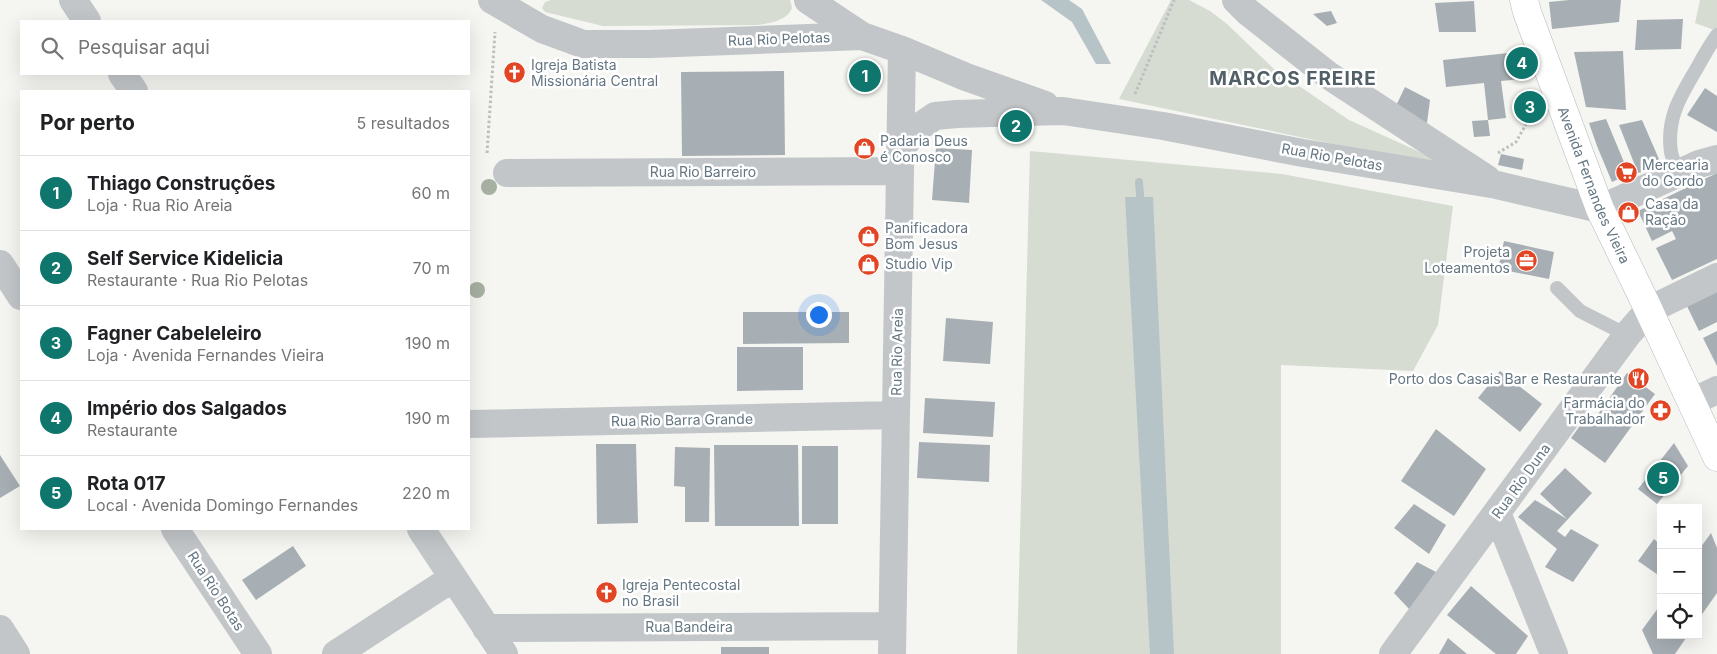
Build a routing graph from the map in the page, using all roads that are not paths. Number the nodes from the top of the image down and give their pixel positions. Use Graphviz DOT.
graph roads {
  1 [pos="73,0"];
  2 [pos="808,0"];
  3 [pos="1236,0"];
  4 [pos="1524,0"];
  5 [pos="499,1"];
  6 [pos="86,20"];
  7 [pos="1717,35"];
  8 [pos="862,36"];
  9 [pos="902,50"];
  10 [pos="123,75"];
  11 [pos="133,90"];
  12 [pos="1062,111"];
  13 [pos="1717,159"];
  14 [pos="900,160"];
  15 [pos="507,173"];
  16 [pos="1679,173"];
  17 [pos="1497,185"];
  18 [pos="1600,210"];
  19 [pos="0,264"];
  20 [pos="1717,277"];
  21 [pos="1558,288"];
  22 [pos="20,294"];
  23 [pos="1649,310"];
  24 [pos="1627,336"];
  25 [pos="1717,390"];
  26 [pos="1692,402"];
  27 [pos="896,415"];
  28 [pos="470,424"];
  29 [pos="1717,457"];
  30 [pos="1497,513"];
  31 [pos="176,530"];
  32 [pos="422,530"];
  33 [pos="453,578"];
  34 [pos="892,626"];
  35 [pos="486,628"];
  36 [pos="0,630"];
  37 [pos="16,654"];
  38 [pos="258,654"];
  39 [pos="336,654"];
  40 [pos="504,654"];
  41 [pos="892,654"];
  42 [pos="1393,654"];
  43 [pos="1554,654"];
  1 -- 6 [label="street"];
  2 -- 8 [label="street"];
  3 -- 17 [label="street"];
  4 -- 18 [label="main road, Avenida Fernandes Vieira"];
  5 -- 8 [label="street, Rua Rio Pelotas"];
  7 -- 16 [label="lane"];
  8 -- 9 [label="street, Rua Rio Pelotas"];
  9 -- 12 [label="street, Rua Rio Pelotas"];
  9 -- 14 [label="street, Rua Rio Areia"];
  10 -- 11 [label="street"];
  12 -- 14 [label="street, Rua Rio Pelotas"];
  12 -- 17 [label="street, Rua Rio Pelotas"];
  13 -- 16 [label="street"];
  14 -- 15 [label="street, Rua Rio Barreiro"];
  14 -- 27 [label="street, Rua Rio Areia"];
  16 -- 18 [label="street"];
  17 -- 18 [label="street, Rua Rio Pelotas"];
  18 -- 23 [label="main road, Avenida Fernandes Vieira"];
  19 -- 22 [label="street"];
  20 -- 23 [label="street"];
  21 -- 24 [label="lane"];
  23 -- 24 [label="street, Rua Rio Duna"];
  23 -- 26 [label="main road, Avenida Fernandes Vieira"];
  24 -- 30 [label="street, Rua Rio Duna"];
  25 -- 26 [label="street"];
  26 -- 29 [label="main road, Avenida Fernandes Vieira"];
  27 -- 28 [label="street, Rua Rio Barra Grande"];
  27 -- 34 [label="street, Rua Rio Areia"];
  30 -- 42 [label="street, Rua Rio Duna"];
  30 -- 43 [label="street"];
  31 -- 38 [label="street, Rua Rio Botas"];
  32 -- 33 [label="street"];
  33 -- 35 [label="street"];
  33 -- 39 [label="street"];
  34 -- 35 [label="street, Rua Bandeira"];
  34 -- 41 [label="street, Rua Rio Areia"];
  35 -- 40 [label="street"];
  36 -- 37 [label="street"];
}
